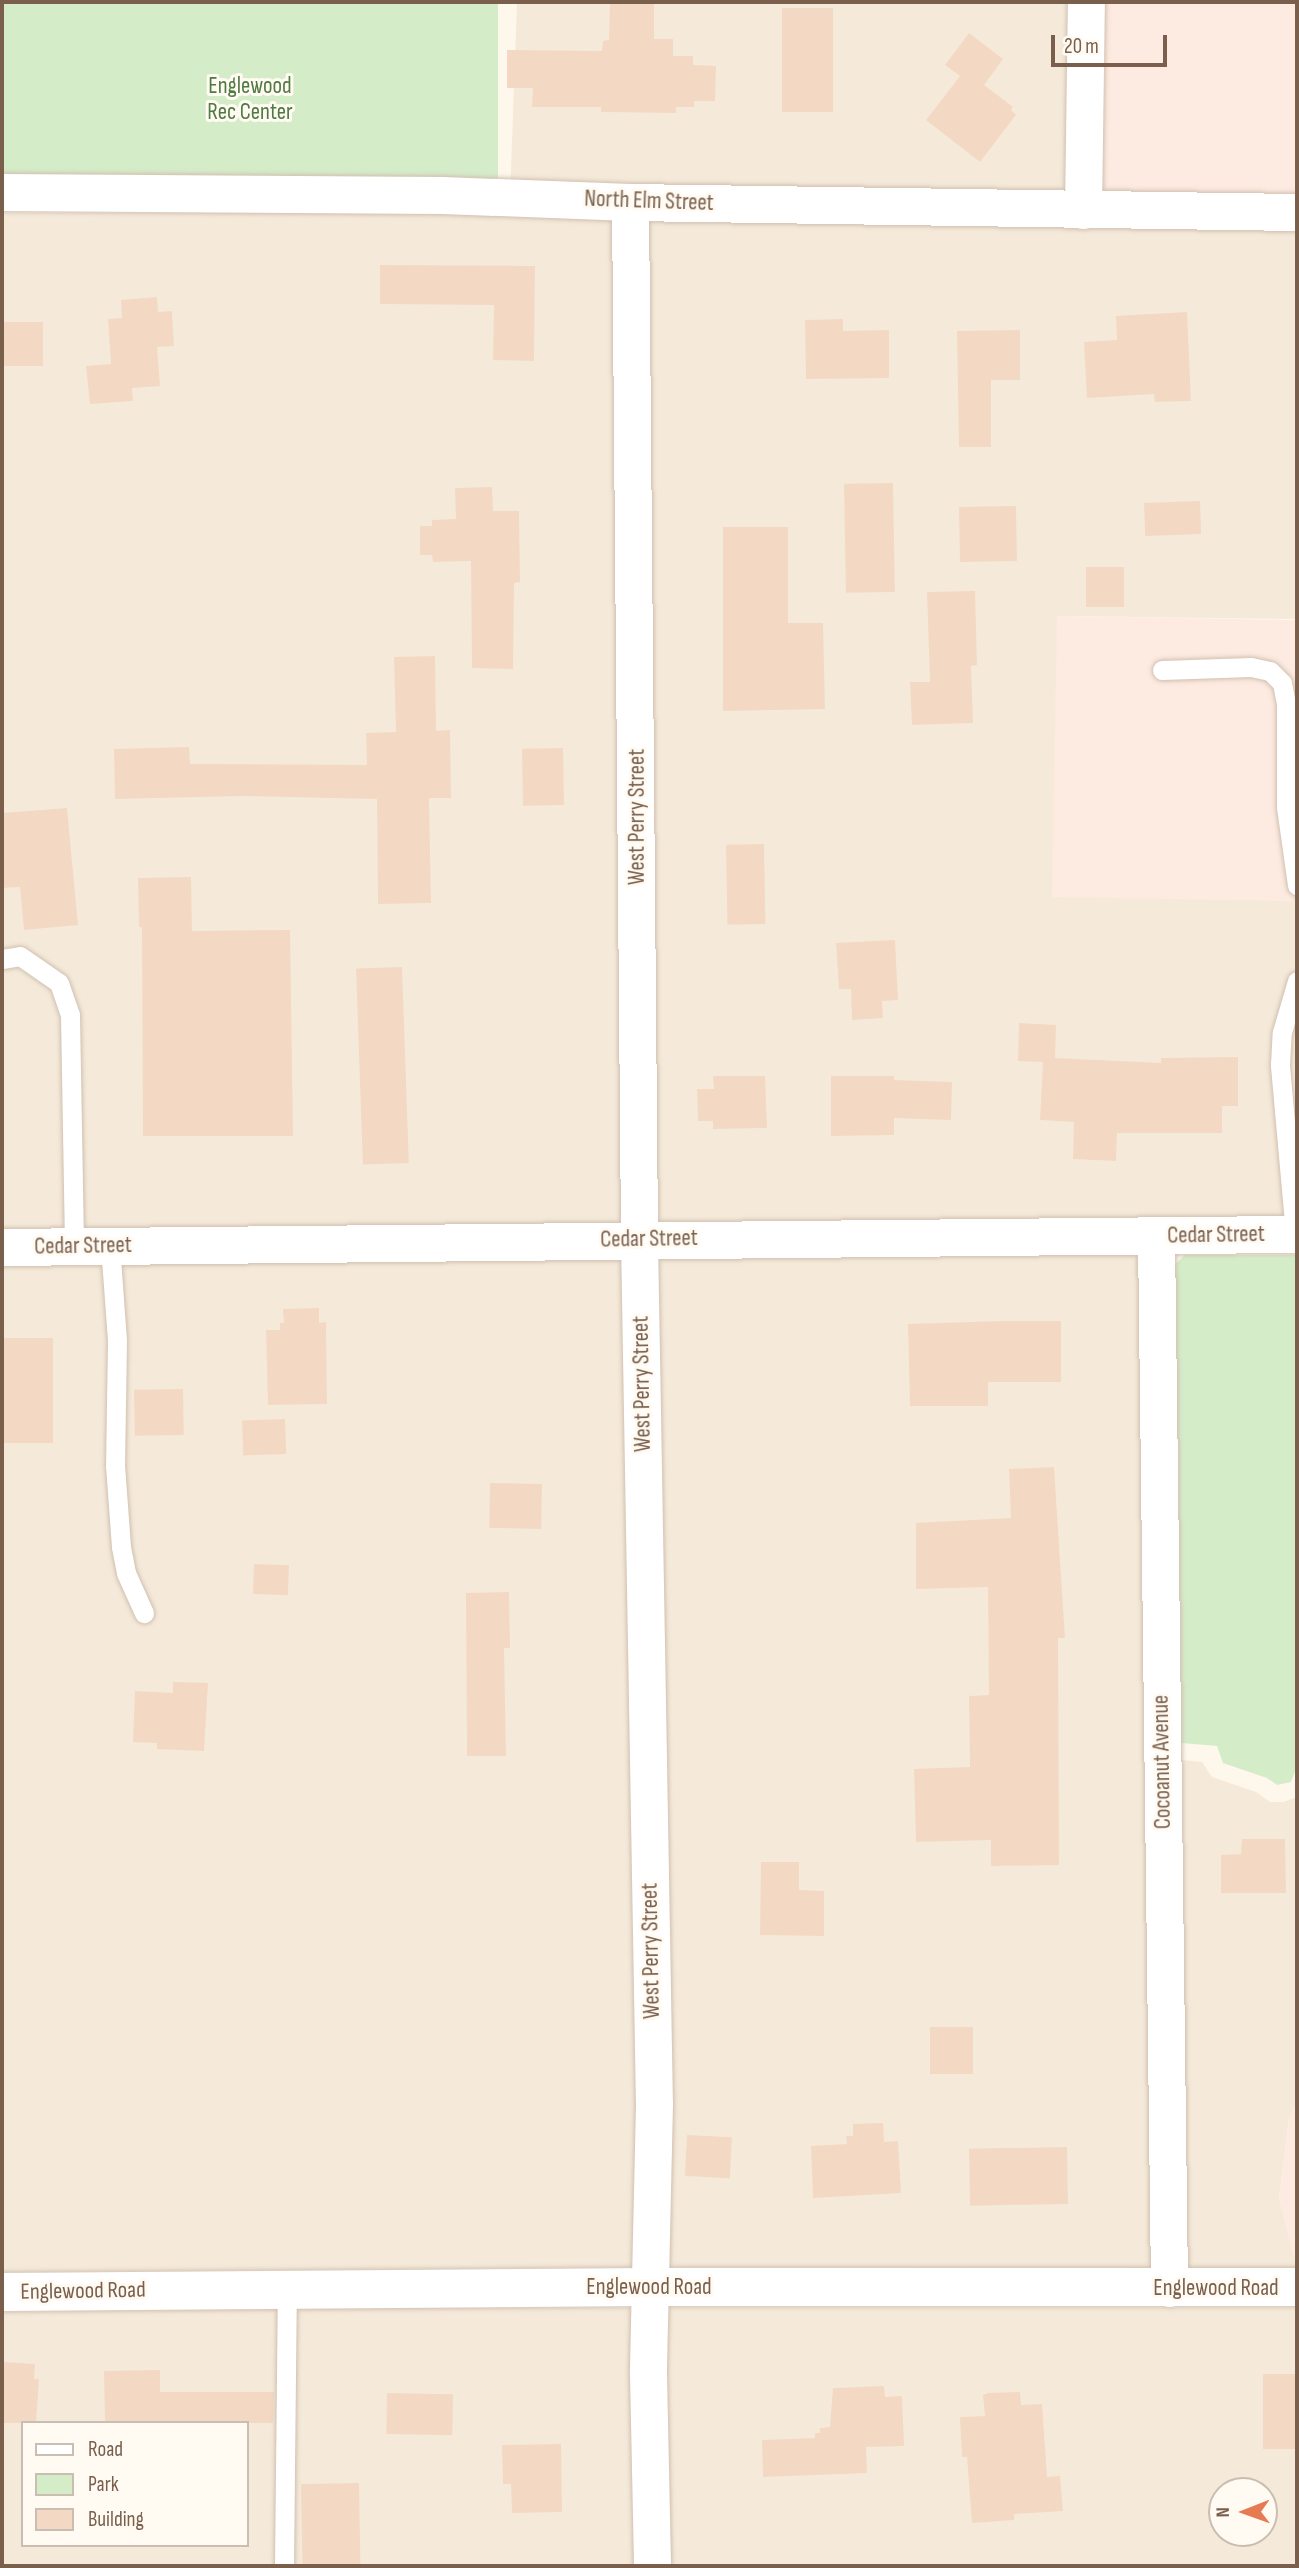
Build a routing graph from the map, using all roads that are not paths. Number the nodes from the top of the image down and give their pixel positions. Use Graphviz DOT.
graph roads {
  1 [pos="1086,2"];
  2 [pos="2,192"];
  3 [pos="630,202"];
  4 [pos="1083,210"];
  5 [pos="1297,212"];
  6 [pos="1161,670"];
  7 [pos="1297,885"];
  8 [pos="2,959"];
  9 [pos="1297,981"];
  10 [pos="1296,1234"];
  11 [pos="1156,1236"];
  12 [pos="639,1239"];
  13 [pos="110,1245"];
  14 [pos="74,1246"];
  15 [pos="2,1247"];
  16 [pos="144,1613"];
  17 [pos="650,2287"];
  18 [pos="1297,2287"];
  19 [pos="1169,2288"];
  20 [pos="287,2289"];
  21 [pos="2,2292"];
  22 [pos="284,2566"];
  23 [pos="652,2566"];
  1 -- 4 [label="street"];
  2 -- 3 [label="street, North Elm Street"];
  3 -- 4 [label="street, North Elm Street"];
  3 -- 12 [label="street, West Perry Street"];
  4 -- 5 [label="street, North Elm Street"];
  6 -- 7 [label="lane"];
  8 -- 14 [label="lane"];
  9 -- 10 [label="lane"];
  10 -- 11 [label="street, Cedar Street"];
  11 -- 12 [label="street, Cedar Street"];
  11 -- 19 [label="street, Cocoanut Avenue"];
  12 -- 13 [label="street, Cedar Street"];
  12 -- 17 [label="street, West Perry Street"];
  13 -- 14 [label="street, Cedar Street"];
  13 -- 16 [label="lane"];
  14 -- 15 [label="street, Cedar Street"];
  17 -- 19 [label="street, Englewood Road"];
  17 -- 20 [label="street, Englewood Road"];
  17 -- 23 [label="street, West Perry Street"];
  18 -- 19 [label="street, Englewood Road"];
  20 -- 21 [label="street, Englewood Road"];
  20 -- 22 [label="lane"];
}
